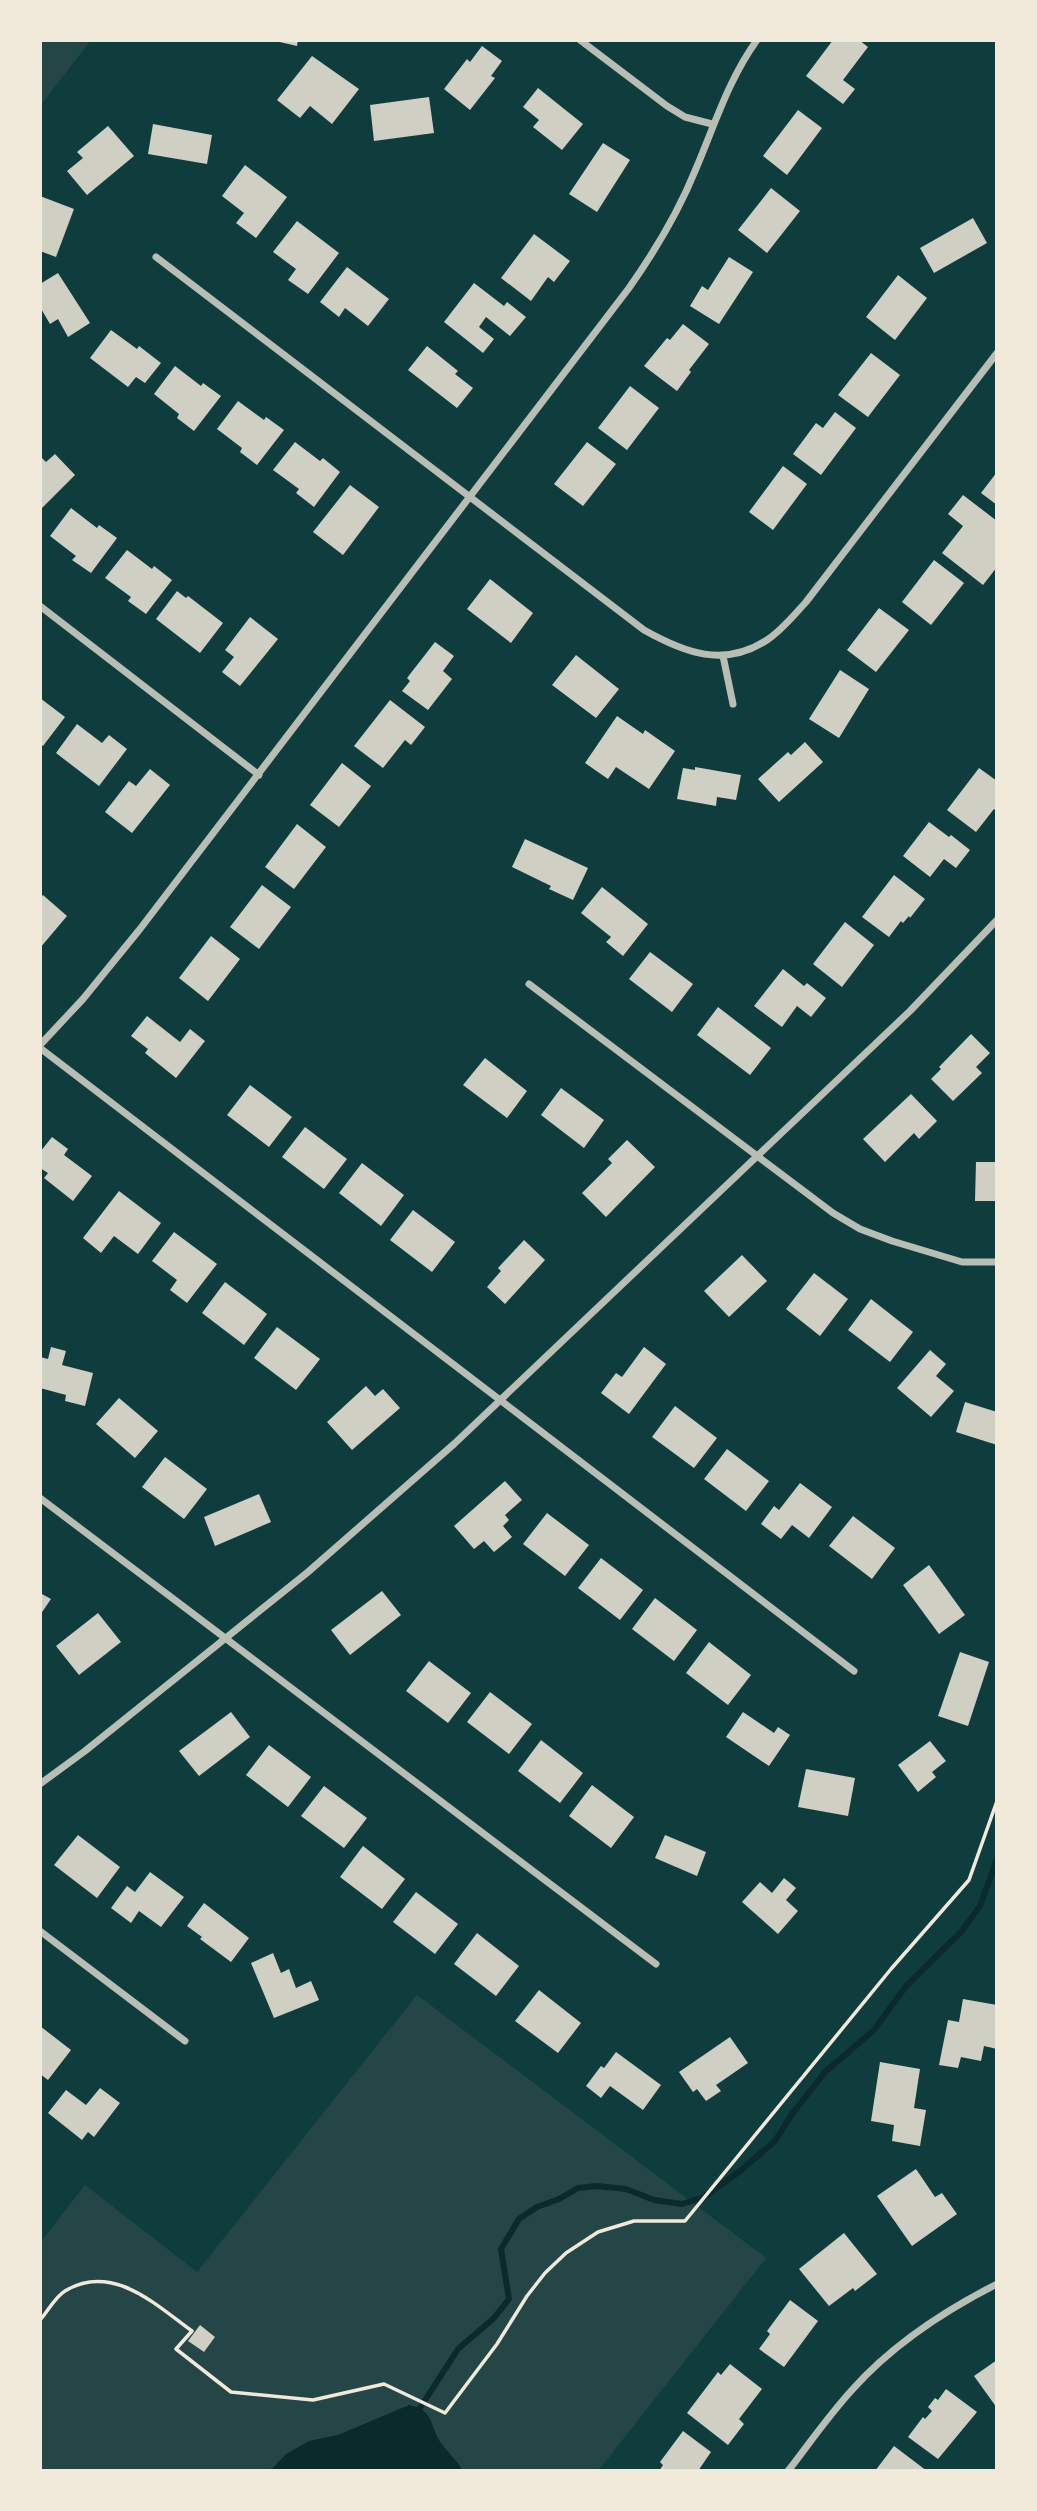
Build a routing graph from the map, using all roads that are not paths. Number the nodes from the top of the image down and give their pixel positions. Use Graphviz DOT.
graph roads {
  1 [pos="580,40"];
  2 [pos="757,40"];
  3 [pos="712,124"];
  4 [pos="156,257"];
  5 [pos="997,353"];
  6 [pos="471,497"];
  7 [pos="40,606"];
  8 [pos="723,656"];
  9 [pos="733,704"];
  10 [pos="259,775"];
  11 [pos="997,920"];
  12 [pos="529,984"];
  13 [pos="40,1047"];
  14 [pos="758,1158"];
  15 [pos="997,1262"];
  16 [pos="501,1401"];
  17 [pos="40,1498"];
  18 [pos="225,1638"];
  19 [pos="854,1671"];
  20 [pos="40,1784"];
  21 [pos="40,1931"];
  22 [pos="656,1964"];
  23 [pos="185,2041"];
  24 [pos="997,2284"];
  25 [pos="788,2471"];
  1 -- 3 [label="street"];
  2 -- 3 [label="street"];
  3 -- 6 [label="street"];
  4 -- 6 [label="street"];
  5 -- 8 [label="street"];
  6 -- 8 [label="street"];
  6 -- 10 [label="street"];
  7 -- 10 [label="street"];
  8 -- 9 [label="street"];
  10 -- 13 [label="street"];
  11 -- 14 [label="street"];
  12 -- 14 [label="street"];
  13 -- 16 [label="street"];
  14 -- 15 [label="street"];
  14 -- 16 [label="street"];
  16 -- 18 [label="street"];
  16 -- 19 [label="street"];
  17 -- 18 [label="street"];
  18 -- 20 [label="street"];
  18 -- 22 [label="street"];
  21 -- 23 [label="street"];
  24 -- 25 [label="street"];
}
